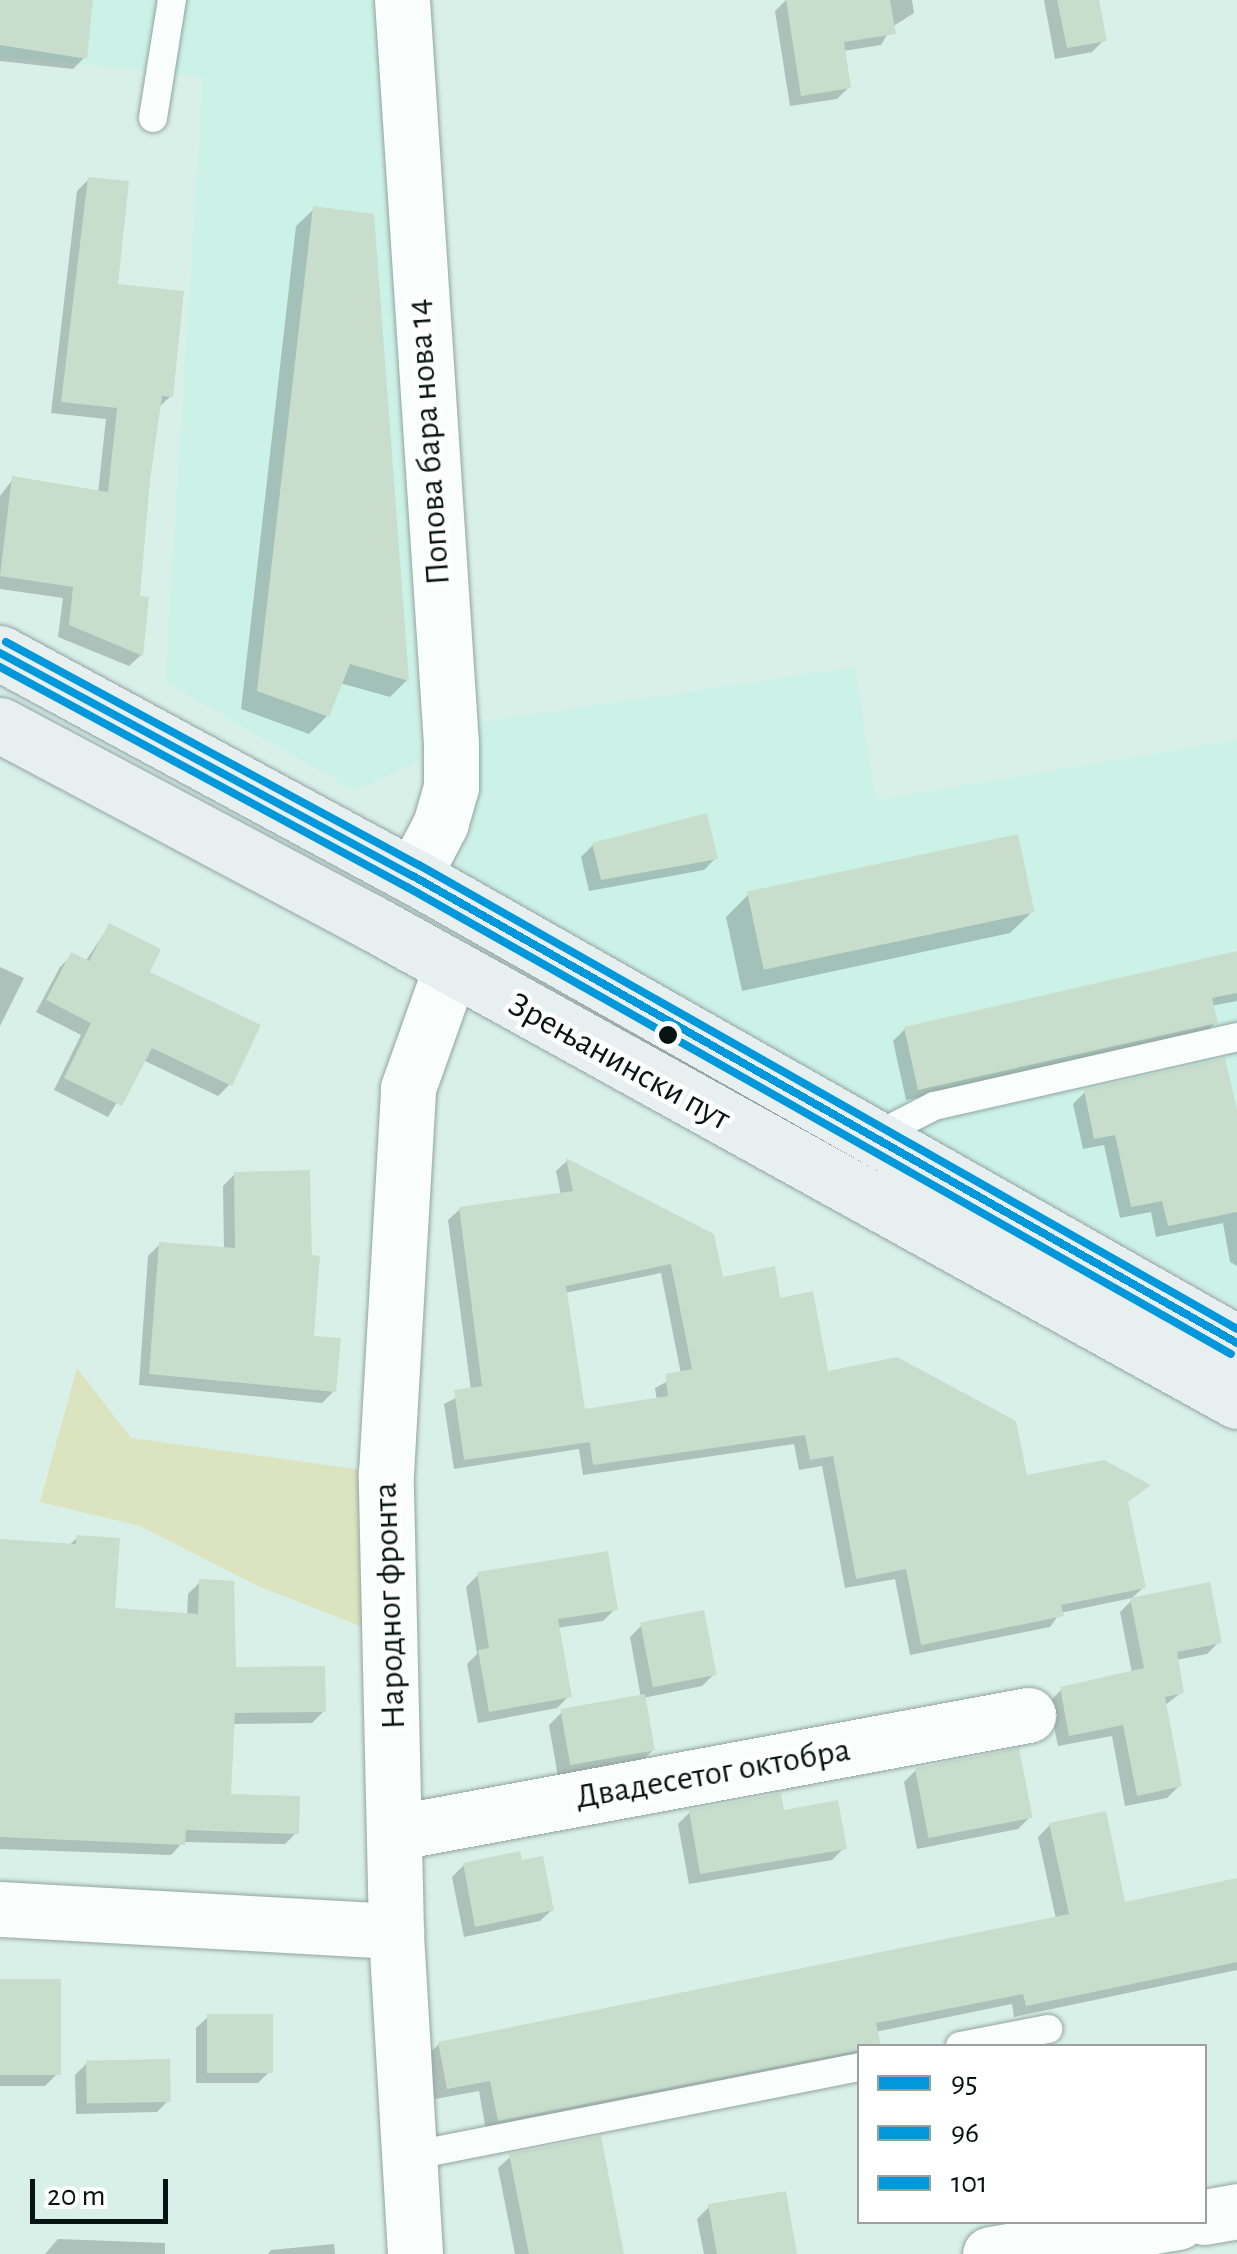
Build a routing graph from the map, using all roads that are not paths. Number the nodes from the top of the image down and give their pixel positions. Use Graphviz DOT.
graph roads {
  1 [pos="172,0"];
  2 [pos="402,0"];
  3 [pos="154,118"];
  4 [pos="0,654"];
  5 [pos="0,726"];
  6 [pos="413,876"];
  7 [pos="451,967"];
  8 [pos="1237,1037"];
  9 [pos="872,1138"];
  10 [pos="1237,1343"];
  11 [pos="1237,1401"];
  12 [pos="1028,1716"];
  13 [pos="398,1832"];
  14 [pos="0,1909"];
  15 [pos="396,1931"];
  16 [pos="1048,2029"];
  17 [pos="970,2044"];
  18 [pos="857,2067"];
  19 [pos="410,2156"];
  20 [pos="1237,2211"];
  21 [pos="1207,2216"];
  22 [pos="1166,2224"];
  23 [pos="415,2254"];
  24 [pos="990,2254"];
  1 -- 3 [label="lane"];
  2 -- 6 [label="street, Попова бара нова 14"];
  4 -- 6 [label="main road, Зрењанински пут"];
  5 -- 7 [label="main road, Зрењанински пут"];
  6 -- 9 [label="main road, Зрењанински пут"];
  7 -- 11 [label="main road, Зрењанински пут"];
  7 -- 13 [label="street, Народног фронта"];
  8 -- 9 [label="lane"];
  9 -- 10 [label="main road, Зрењанински пут"];
  12 -- 13 [label="street, Двадесетог октобра"];
  13 -- 15 [label="street, Народног фронта"];
  14 -- 15 [label="street"];
  15 -- 19 [label="street, Народног фронта"];
  16 -- 17 [label="lane"];
  18 -- 19 [label="lane"];
  19 -- 23 [label="street, Народног фронта"];
  20 -- 21 [label="street"];
  22 -- 24 [label="street"];
}
